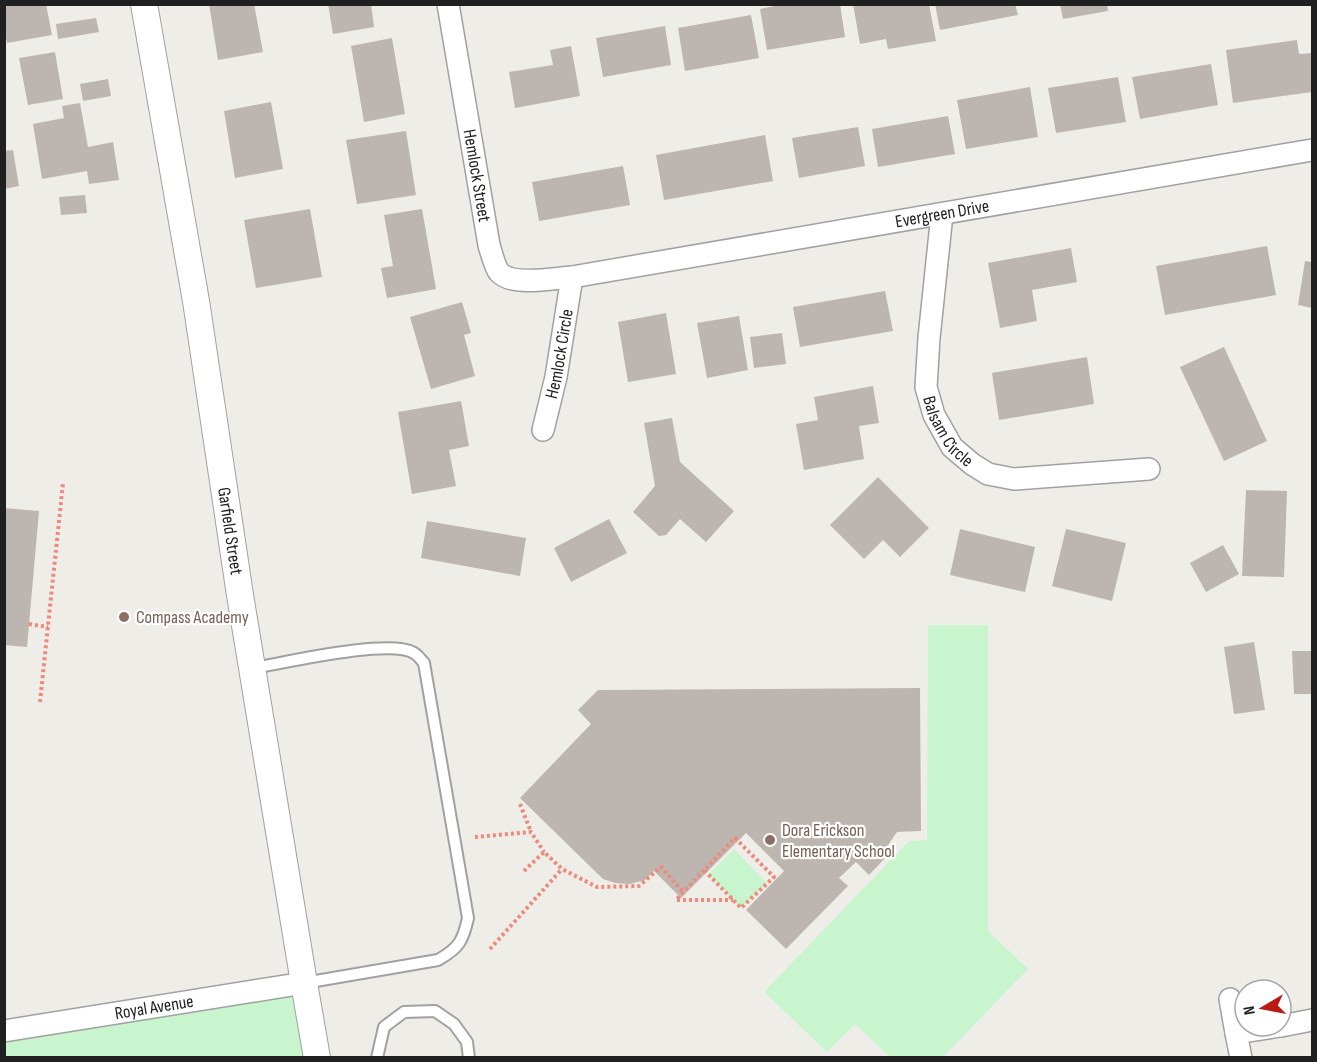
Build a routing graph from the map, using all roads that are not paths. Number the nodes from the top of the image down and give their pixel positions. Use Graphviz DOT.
graph roads {
  1 [pos="144,4"];
  2 [pos="448,4"];
  3 [pos="1312,150"];
  4 [pos="942,213"];
  5 [pos="572,277"];
  6 [pos="543,430"];
  7 [pos="1149,469"];
  8 [pos="252,668"];
  9 [pos="304,983"];
  10 [pos="1230,999"];
  11 [pos="1233,1016"];
  12 [pos="1312,1020"];
  13 [pos="1293,1024"];
  14 [pos="4,1031"];
  15 [pos="1237,1038"];
  16 [pos="317,1058"];
  17 [pos="377,1058"];
  18 [pos="469,1058"];
  19 [pos="1240,1058"];
  1 -- 8 [label="street, Garfield Street"];
  2 -- 5 [label="street, Hemlock Street"];
  3 -- 4 [label="street, Evergreen Drive"];
  4 -- 5 [label="street, Evergreen Drive"];
  4 -- 7 [label="street, Balsam Circle"];
  5 -- 6 [label="street, Hemlock Circle"];
  8 -- 9 [label="street, Garfield Street"];
  8 -- 9 [label="lane"];
  9 -- 14 [label="street, Royal Avenue"];
  9 -- 16 [label="street, Garfield Street"];
  10 -- 11 [label="street"];
  12 -- 13 [label="street"];
  15 -- 19 [label="street"];
  17 -- 18 [label="lane"];
}
